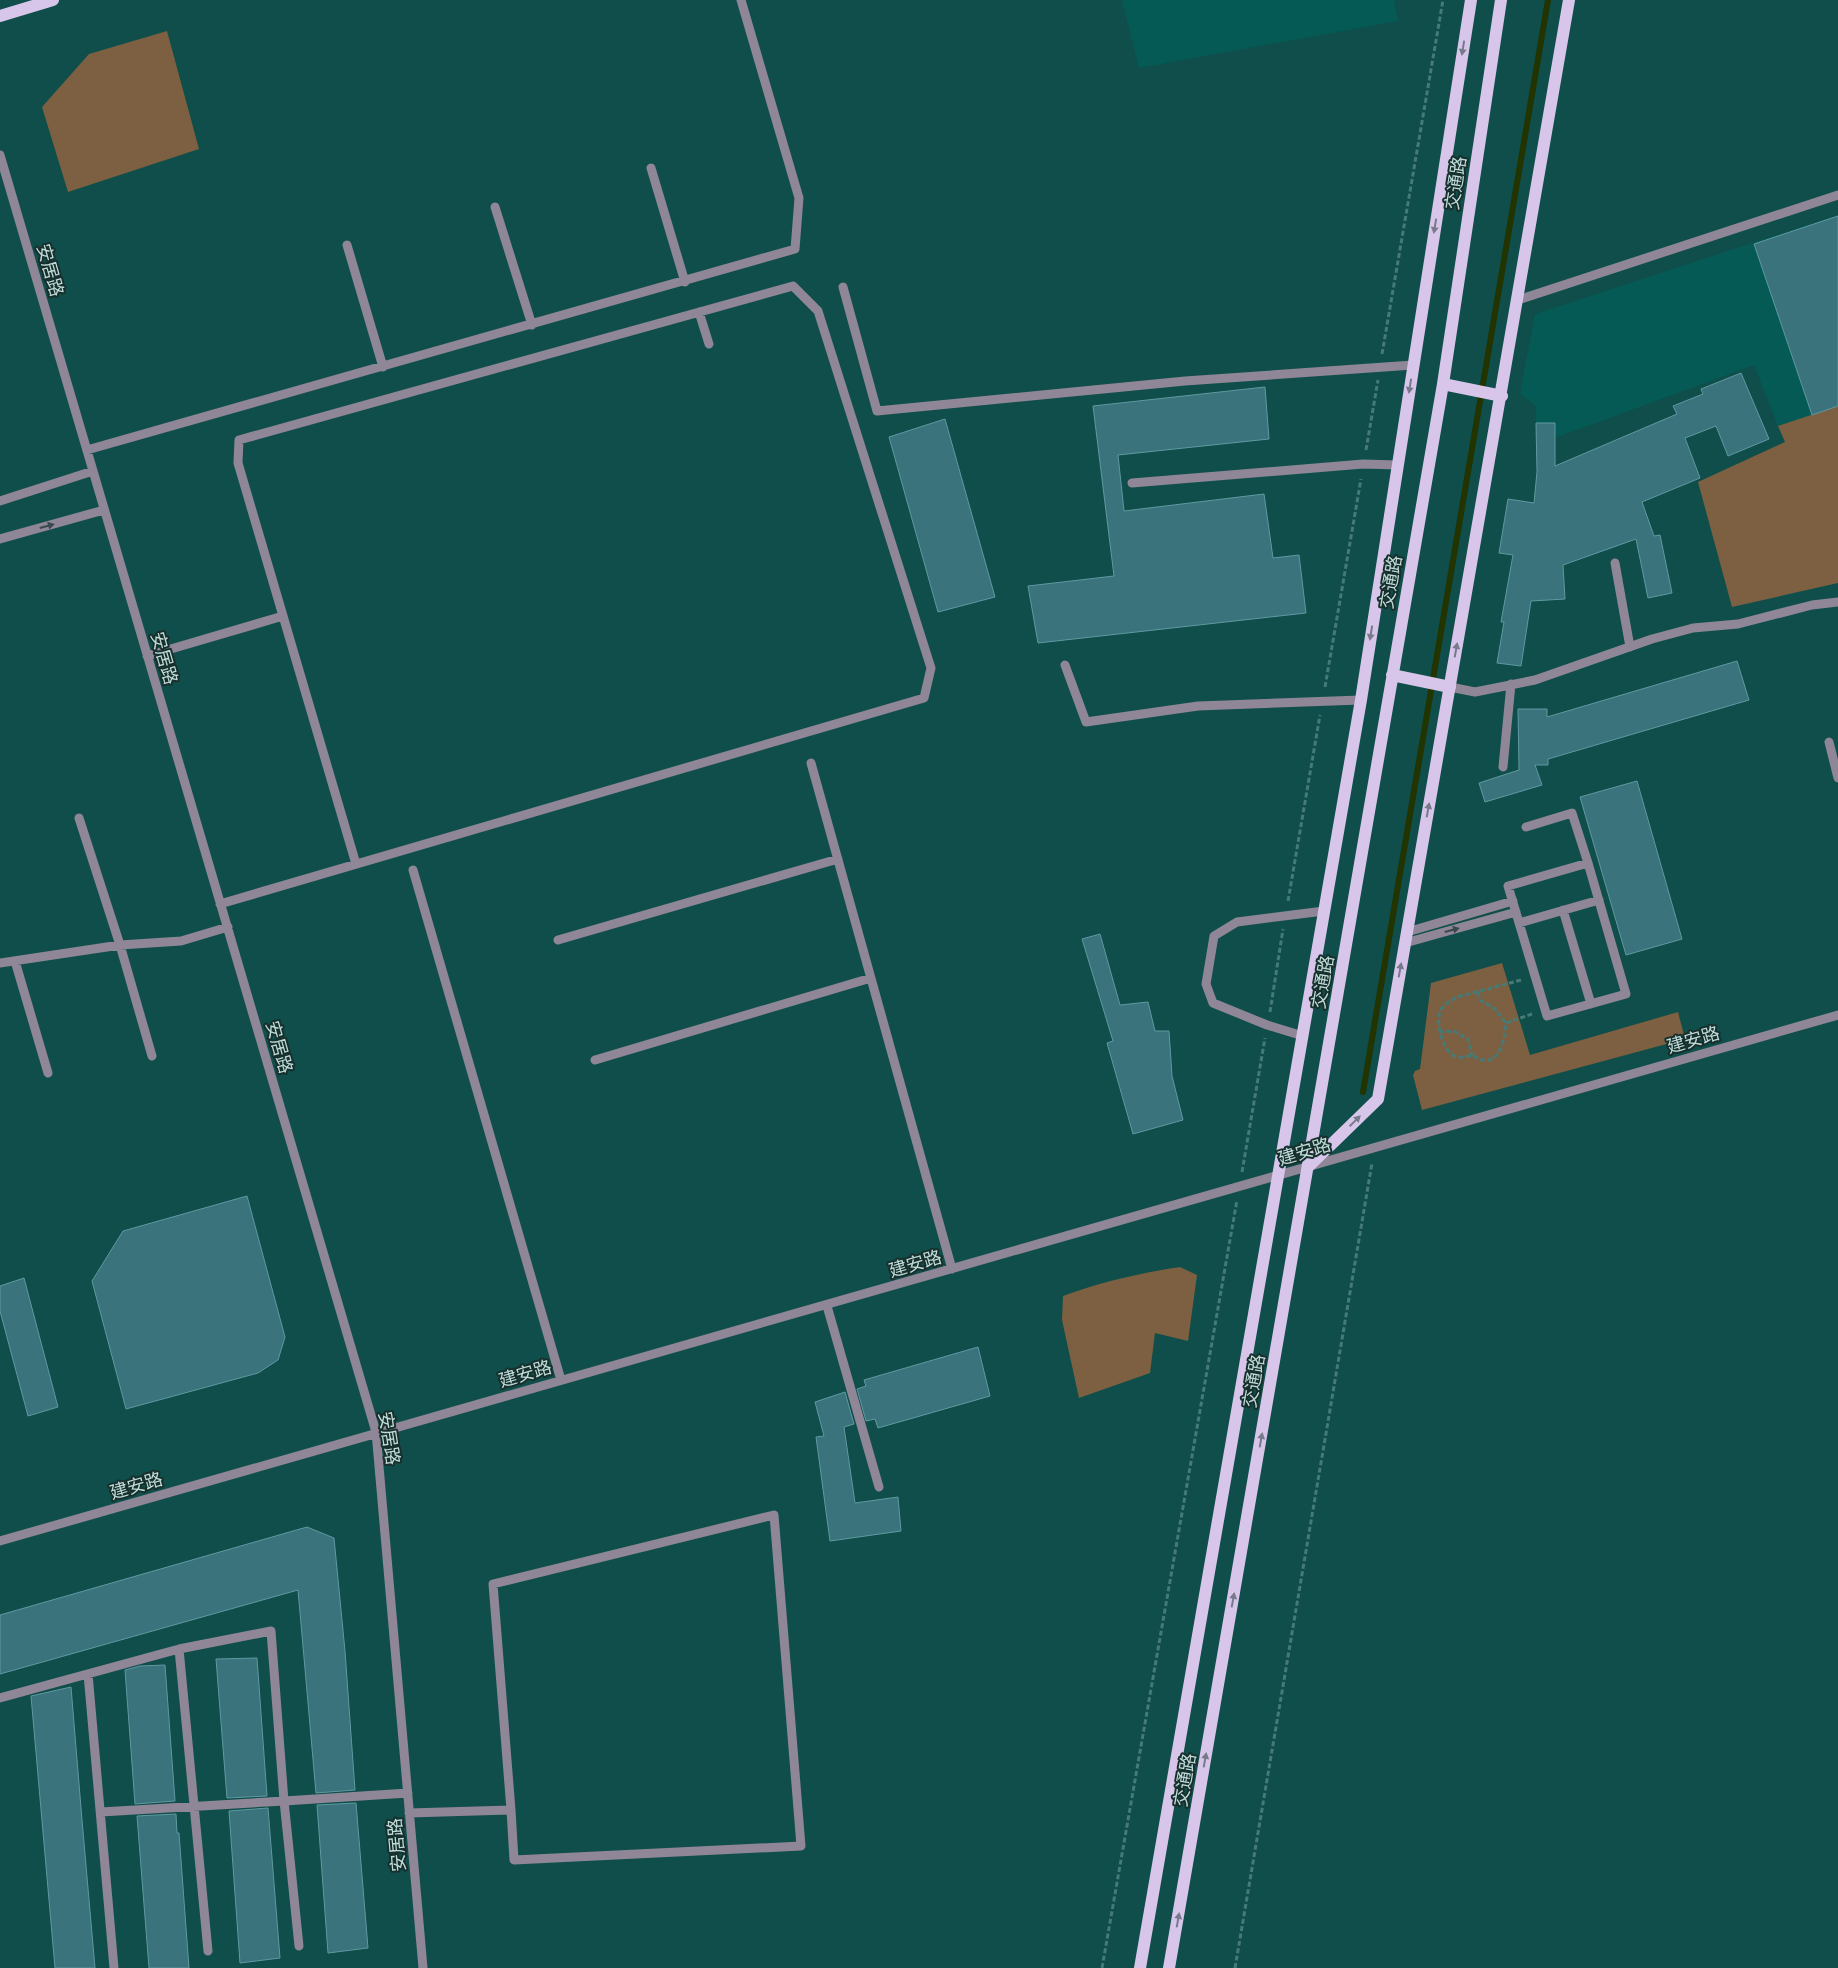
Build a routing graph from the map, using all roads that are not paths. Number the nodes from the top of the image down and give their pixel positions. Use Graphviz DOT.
graph roads {
  1 [pos="53,0"];
  2 [pos="741,0"];
  3 [pos="1471,0"];
  4 [pos="1501,0"];
  5 [pos="1569,0"];
  6 [pos="0,16"];
  7 [pos="0,155"];
  8 [pos="651,168"];
  9 [pos="1838,195"];
  10 [pos="495,207"];
  11 [pos="347,245"];
  12 [pos="685,282"];
  13 [pos="844,287"];
  14 [pos="1518,300"];
  15 [pos="700,312"];
  16 [pos="532,325"];
  17 [pos="708,344"];
  18 [pos="1413,365"];
  19 [pos="383,367"];
  20 [pos="1443,384"];
  21 [pos="1502,396"];
  22 [pos="87,450"];
  23 [pos="1398,465"];
  24 [pos="93,471"];
  25 [pos="1132,483"];
  26 [pos="0,501"];
  27 [pos="104,510"];
  28 [pos="0,539"];
  29 [pos="1615,563"];
  30 [pos="1838,602"];
  31 [pos="283,616"];
  32 [pos="1630,647"];
  33 [pos="147,656"];
  34 [pos="1065,665"];
  35 [pos="1392,676"];
  36 [pos="1511,684"];
  37 [pos="1450,687"];
  38 [pos="1361,700"];
  39 [pos="1829,742"];
  40 [pos="811,763"];
  41 [pos="1502,767"];
  42 [pos="1838,778"];
  43 [pos="79,818"];
  44 [pos="1526,827"];
  45 [pos="838,860"];
  46 [pos="1588,862"];
  47 [pos="356,864"];
  48 [pos="413,870"];
  49 [pos="1598,900"];
  50 [pos="1513,901"];
  51 [pos="220,904"];
  52 [pos="1563,910"];
  53 [pos="1324,911"];
  54 [pos="1516,912"];
  55 [pos="1519,923"];
  56 [pos="228,927"];
  57 [pos="1406,938"];
  58 [pos="558,940"];
  59 [pos="120,945"];
  60 [pos="14,962"];
  61 [pos="0,963"];
  62 [pos="871,978"];
  63 [pos="1591,1004"];
  64 [pos="1838,1015"];
  65 [pos="1303,1036"];
  66 [pos="152,1056"];
  67 [pos="595,1060"];
  68 [pos="48,1073"];
  69 [pos="1308,1167"];
  70 [pos="1279,1176"];
  71 [pos="952,1270"];
  72 [pos="827,1306"];
  73 [pos="561,1380"];
  74 [pos="376,1432"];
  75 [pos="879,1487"];
  76 [pos="0,1541"];
  77 [pos="179,1649"];
  78 [pos="88,1674"];
  79 [pos="0,1698"];
  80 [pos="408,1793"];
  81 [pos="284,1801"];
  82 [pos="193,1806"];
  83 [pos="510,1810"];
  84 [pos="101,1812"];
  85 [pos="410,1813"];
  86 [pos="299,1946"];
  87 [pos="208,1952"];
  88 [pos="114,1968"];
  89 [pos="423,1968"];
  90 [pos="1140,1968"];
  91 [pos="1169,1968"];
  1 -- 6 [label="main road"];
  2 -- 12 [label="street"];
  3 -- 18 [label="main road, 交通路, one-way"];
  4 -- 20 [label="main road, 交通路"];
  5 -- 14 [label="main road"];
  7 -- 22 [label="street, 安居路"];
  8 -- 12 [label="street"];
  9 -- 14 [label="street"];
  10 -- 16 [label="street"];
  11 -- 19 [label="street"];
  12 -- 16 [label="street"];
  13 -- 18 [label="street"];
  14 -- 21 [label="main road"];
  15 -- 17 [label="street"];
  15 -- 31 [label="street"];
  15 -- 47 [label="street"];
  16 -- 19 [label="street"];
  18 -- 23 [label="main road, 交通路, one-way"];
  19 -- 22 [label="street"];
  20 -- 21 [label="main road"];
  20 -- 35 [label="main road, 交通路"];
  37 -- 21 [label="main road, one-way"];
  22 -- 24 [label="street, 安居路"];
  23 -- 25 [label="street"];
  23 -- 38 [label="main road, 交通路, one-way"];
  24 -- 26 [label="street"];
  24 -- 27 [label="street, 安居路"];
  28 -- 27 [label="street, one-way"];
  27 -- 33 [label="street, 安居路"];
  29 -- 32 [label="street"];
  30 -- 32 [label="street"];
  31 -- 33 [label="street"];
  31 -- 47 [label="street"];
  32 -- 36 [label="street"];
  33 -- 51 [label="street, 安居路"];
  34 -- 38 [label="street"];
  35 -- 37 [label="main road"];
  35 -- 69 [label="main road, 交通路"];
  36 -- 37 [label="street"];
  36 -- 41 [label="street"];
  57 -- 37 [label="main road, one-way"];
  38 -- 53 [label="main road, 交通路"];
  39 -- 42 [label="street"];
  40 -- 45 [label="street"];
  43 -- 59 [label="street"];
  44 -- 46 [label="street"];
  45 -- 58 [label="street"];
  45 -- 62 [label="street"];
  46 -- 49 [label="street"];
  46 -- 50 [label="street"];
  47 -- 51 [label="street"];
  48 -- 73 [label="street"];
  49 -- 52 [label="street"];
  49 -- 63 [label="street"];
  50 -- 54 [label="street"];
  50 -- 57 [label="street"];
  51 -- 56 [label="street, 安居路"];
  52 -- 55 [label="street"];
  52 -- 63 [label="street"];
  53 -- 65 [label="main road, 交通路"];
  53 -- 65 [label="street"];
  54 -- 55 [label="street"];
  57 -- 54 [label="street, one-way"];
  55 -- 63 [label="street"];
  56 -- 59 [label="street"];
  56 -- 74 [label="street, 安居路"];
  69 -- 57 [label="main road, one-way"];
  59 -- 60 [label="street"];
  59 -- 66 [label="street"];
  60 -- 61 [label="street"];
  60 -- 68 [label="street"];
  62 -- 67 [label="street"];
  62 -- 71 [label="street"];
  64 -- 69 [label="street, 建安路"];
  65 -- 70 [label="main road, 交通路"];
  69 -- 70 [label="street, 建安路"];
  91 -- 69 [label="main road, 交通路, one-way"];
  70 -- 71 [label="street, 建安路"];
  70 -- 90 [label="main road, 交通路"];
  71 -- 72 [label="street, 建安路"];
  72 -- 73 [label="street, 建安路"];
  72 -- 75 [label="street"];
  73 -- 74 [label="street, 建安路"];
  74 -- 76 [label="street, 建安路"];
  74 -- 80 [label="street, 安居路"];
  77 -- 78 [label="street"];
  77 -- 81 [label="street"];
  77 -- 82 [label="street"];
  78 -- 79 [label="street"];
  78 -- 84 [label="street"];
  80 -- 81 [label="street"];
  80 -- 85 [label="street, 安居路"];
  81 -- 82 [label="street"];
  81 -- 86 [label="street"];
  82 -- 84 [label="street"];
  82 -- 87 [label="street"];
  83 -- 83 [label="street"];
  83 -- 85 [label="street"];
  84 -- 88 [label="street"];
  85 -- 89 [label="street, 安居路"];
}
